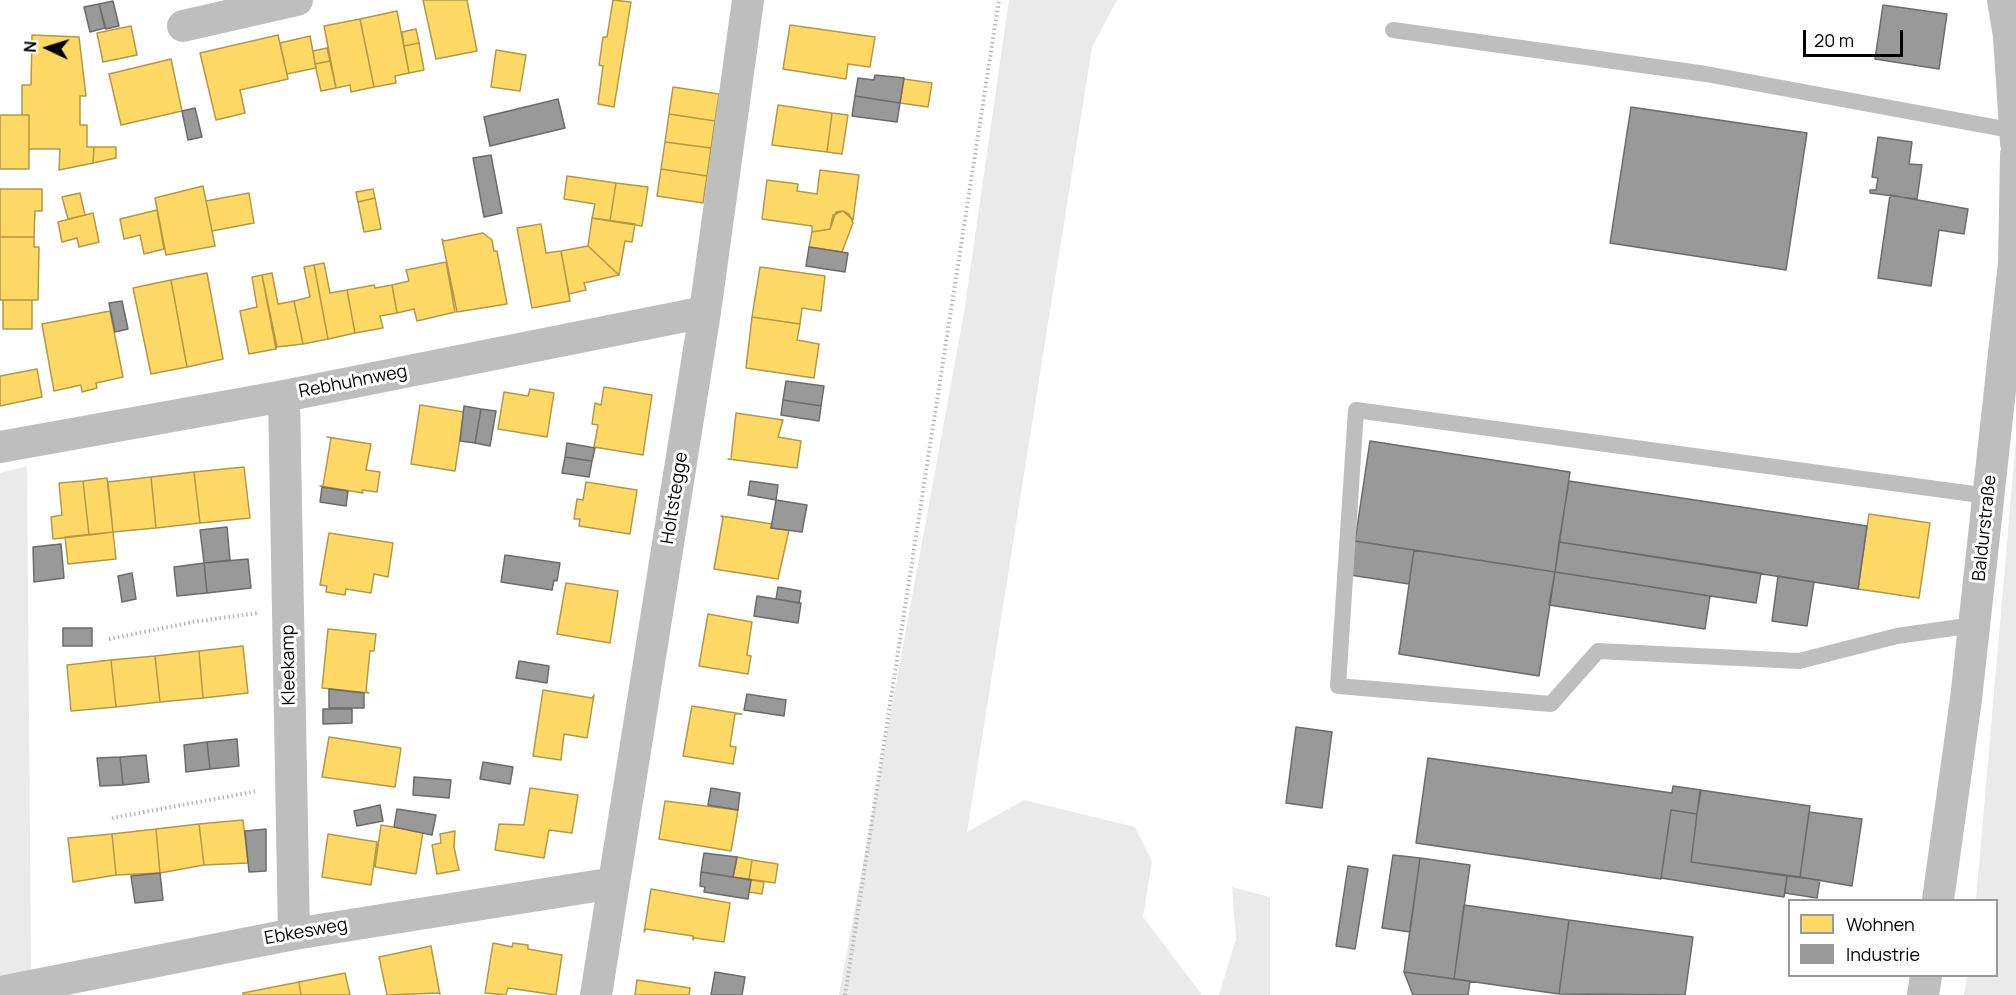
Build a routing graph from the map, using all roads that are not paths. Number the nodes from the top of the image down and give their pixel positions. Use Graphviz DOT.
graph roads {
  1 [pos="297,0"];
  2 [pos="748,0"];
  3 [pos="2003,0"];
  4 [pos="183,26"];
  5 [pos="1393,30"];
  6 [pos="2016,143"];
  7 [pos="705,312"];
  8 [pos="284,396"];
  9 [pos="0,447"];
  10 [pos="1988,496"];
  11 [pos="1974,625"];
  12 [pos="614,883"];
  13 [pos="1938,899"];
  14 [pos="294,934"];
  15 [pos="1926,977"];
  16 [pos="0,992"];
  17 [pos="596,995"];
  18 [pos="1923,995"];
  1 -- 4 [label="street"];
  2 -- 7 [label="street, Holtstegge"];
  3 -- 6 [label="street, Baldurstraße"];
  5 -- 6 [label="lane"];
  6 -- 10 [label="street, Baldurstraße"];
  7 -- 8 [label="street, Rebhuhnweg"];
  7 -- 12 [label="street, Holtstegge"];
  8 -- 9 [label="street, Rebhuhnweg"];
  8 -- 14 [label="street, Kleekamp"];
  10 -- 11 [label="street, Baldurstraße"];
  10 -- 11 [label="lane"];
  11 -- 13 [label="street, Baldurstraße"];
  12 -- 14 [label="street, Ebkesweg"];
  12 -- 17 [label="street, Holtstegge"];
  14 -- 16 [label="street, Ebkesweg"];
  15 -- 18 [label="street"];
}
